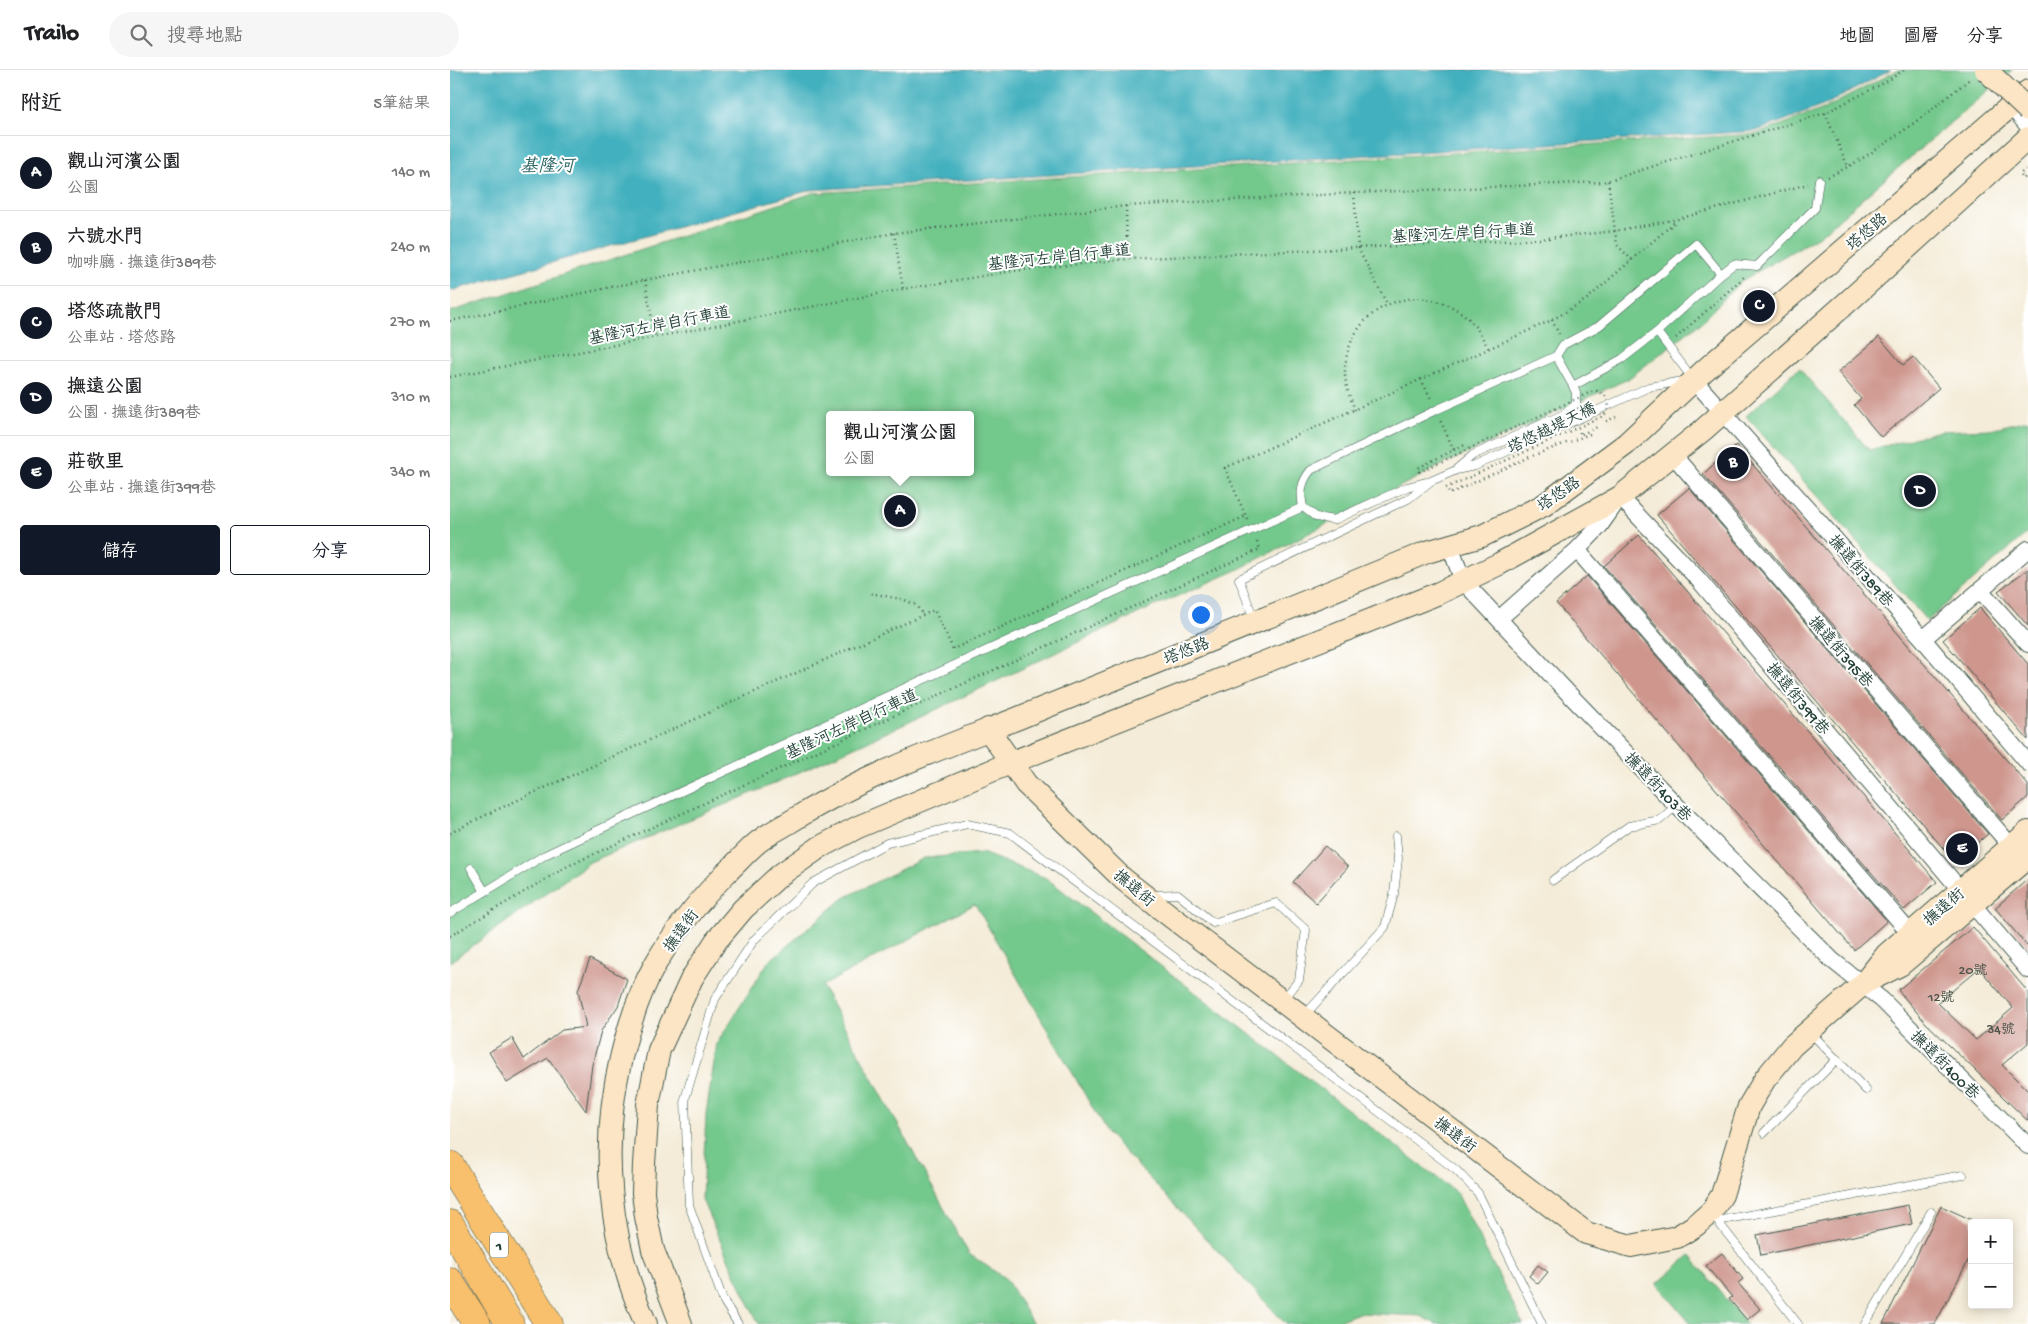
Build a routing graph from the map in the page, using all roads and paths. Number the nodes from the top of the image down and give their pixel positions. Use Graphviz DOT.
graph roads {
  1 [pos="1904,70"];
  2 [pos="1980,73"];
  3 [pos="2028,91"];
  4 [pos="2019,108"];
  5 [pos="1826,113"];
  6 [pos="2028,126"];
  7 [pos="2028,138"];
  8 [pos="1848,167"];
  9 [pos="2026,169"];
  10 [pos="2028,175"];
  11 [pos="1820,180"];
  12 [pos="1608,181"];
  13 [pos="1354,193"];
  14 [pos="1126,206"];
  15 [pos="1678,219"];
  16 [pos="1615,231"];
  17 [pos="894,232"];
  18 [pos="1358,248"];
  19 [pos="1126,259"];
  20 [pos="1632,260"];
  21 [pos="1757,266"];
  22 [pos="1721,274"];
  23 [pos="645,280"];
  24 [pos="903,289"];
  25 [pos="1387,304"];
  26 [pos="1552,320"];
  27 [pos="450,322"];
  28 [pos="1657,332"];
  29 [pos="655,336"];
  30 [pos="1563,345"];
  31 [pos="1668,346"];
  32 [pos="1488,348"];
  33 [pos="1556,356"];
  34 [pos="450,377"];
  35 [pos="1421,379"];
  36 [pos="1694,380"];
  37 [pos="1573,386"];
  38 [pos="1355,410"];
  39 [pos="1436,410"];
  40 [pos="1723,412"];
  41 [pos="1616,417"];
  42 [pos="1595,421"];
  43 [pos="1605,421"];
  44 [pos="1579,433"];
  45 [pos="1590,434"];
  46 [pos="1673,455"];
  47 [pos="1454,471"];
  48 [pos="1431,482"];
  49 [pos="1620,497"];
  50 [pos="1303,507"];
  51 [pos="1256,540"];
  52 [pos="1450,546"];
  53 [pos="2028,549"];
  54 [pos="1577,550"];
  55 [pos="1463,581"];
  56 [pos="1980,590"];
  57 [pos="871,593"];
  58 [pos="923,615"];
  59 [pos="1500,618"];
  60 [pos="1255,623"];
  61 [pos="1923,639"];
  62 [pos="2028,644"];
  63 [pos="988,729"];
  64 [pos="1010,763"];
  65 [pos="2028,763"];
  66 [pos="1677,805"];
  67 [pos="2028,832"];
  68 [pos="450,833"];
  69 [pos="1396,836"];
  70 [pos="2023,857"];
  71 [pos="471,868"];
  72 [pos="1553,880"];
  73 [pos="485,892"];
  74 [pos="1144,895"];
  75 [pos="1966,898"];
  76 [pos="450,913"];
  77 [pos="1911,934"];
  78 [pos="450,936"];
  79 [pos="2028,970"];
  80 [pos="1862,984"];
  81 [pos="1282,1001"];
  82 [pos="1303,1018"];
  83 [pos="1809,1031"];
  84 [pos="1837,1059"];
  85 [pos="1866,1090"];
  86 [pos="1764,1133"];
  87 [pos="2028,1146"];
  88 [pos="450,1165"];
  89 [pos="1963,1175"];
  90 [pos="1931,1212"];
  91 [pos="1714,1216"];
  92 [pos="450,1224"];
  93 [pos="450,1282"];
  94 [pos="477,1324"];
  95 [pos="510,1324"];
  96 [pos="549,1324"];
  97 [pos="646,1324"];
  98 [pos="681,1324"];
  99 [pos="738,1324"];
  100 [pos="1542,1324"];
  101 [pos="1798,1324"];
  102 [pos="1865,1324"];
  1 -- 5 [label="path"];
  2 -- 4 [label="main road, bridge"];
  2 -- 8 [label="path, 基隆河左岸自行車道"];
  3 -- 4 [label="main road, 塔悠路"];
  4 -- 6 [label="street"];
  4 -- 36 [label="main road, 塔悠路"];
  5 -- 8 [label="path"];
  5 -- 12 [label="path"];
  7 -- 40 [label="main road, 塔悠路"];
  8 -- 11 [label="path, 基隆河左岸自行車道"];
  9 -- 10 [label="path"];
  11 -- 15 [label="path, 基隆河左岸自行車道"];
  11 -- 21 [label="lane"];
  12 -- 13 [label="path"];
  12 -- 16 [label="path"];
  13 -- 14 [label="path"];
  13 -- 18 [label="path"];
  14 -- 17 [label="path"];
  14 -- 19 [label="path"];
  15 -- 16 [label="path, 基隆河左岸自行車道"];
  15 -- 20 [label="path, 基隆河左岸自行車道"];
  16 -- 18 [label="path, 基隆河左岸自行車道"];
  16 -- 20 [label="path"];
  17 -- 23 [label="path"];
  17 -- 24 [label="path"];
  18 -- 19 [label="path, 基隆河左岸自行車道"];
  18 -- 25 [label="path"];
  19 -- 24 [label="path, 基隆河左岸自行車道"];
  20 -- 26 [label="path, 基隆河左岸自行車道"];
  21 -- 22 [label="lane"];
  21 -- 31 [label="path"];
  22 -- 28 [label="lane"];
  22 -- 30 [label="lane"];
  23 -- 27 [label="path"];
  23 -- 29 [label="path"];
  24 -- 29 [label="path, 基隆河左岸自行車道"];
  25 -- 32 [label="path"];
  25 -- 38 [label="path"];
  26 -- 30 [label="path"];
  26 -- 32 [label="path, 基隆河左岸自行車道"];
  28 -- 31 [label="lane"];
  28 -- 37 [label="lane"];
  29 -- 34 [label="path, 基隆河左岸自行車道"];
  30 -- 33 [label="lane"];
  31 -- 36 [label="lane"];
  32 -- 35 [label="path, 基隆河左岸自行車道"];
  33 -- 37 [label="lane"];
  33 -- 39 [label="lane"];
  35 -- 38 [label="path, 基隆河左岸自行車道"];
  35 -- 39 [label="path"];
  36 -- 40 [label="street, 撫遠街389巷"];
  36 -- 47 [label="lane"];
  36 -- 52 [label="main road, 塔悠路"];
  37 -- 47 [label="lane"];
  38 -- 58 [label="path, 基隆河左岸自行車道"];
  39 -- 42 [label="path, 塔悠越堤天橋, bridge"];
  39 -- 50 [label="lane"];
  40 -- 46 [label="main road, 塔悠路"];
  40 -- 61 [label="street, 撫遠街389巷"];
  41 -- 43 [label="path"];
  42 -- 44 [label="path"];
  42 -- 45 [label="path, 塔悠越堤天橋, bridge"];
  46 -- 49 [label="main road, 塔悠路"];
  46 -- 70 [label="street, 撫遠街395巷"];
  47 -- 48 [label="lane"];
  48 -- 50 [label="lane"];
  48 -- 60 [label="lane"];
  49 -- 54 [label="street"];
  49 -- 55 [label="main road, 塔悠路"];
  49 -- 75 [label="street, 撫遠街399巷"];
  50 -- 73 [label="lane"];
  51 -- 78 [label="path, 基隆河左岸自行車道"];
  52 -- 55 [label="street"];
  52 -- 60 [label="main road, 塔悠路"];
  53 -- 56 [label="street"];
  54 -- 59 [label="street"];
  54 -- 77 [label="street"];
  55 -- 59 [label="street, 撫遠街403巷"];
  55 -- 64 [label="main road, 塔悠路"];
  56 -- 61 [label="street"];
  56 -- 62 [label="street"];
  57 -- 58 [label="path"];
  58 -- 68 [label="path"];
  59 -- 66 [label="street, 撫遠街403巷"];
  60 -- 63 [label="main road, 塔悠路"];
  61 -- 65 [label="street, 撫遠街389巷"];
  63 -- 64 [label="main road, 撫遠街"];
  63 -- 97 [label="main road, 撫遠街"];
  64 -- 74 [label="main road, 撫遠街"];
  64 -- 98 [label="main road"];
  66 -- 72 [label="lane"];
  66 -- 80 [label="street, 撫遠街403巷"];
  67 -- 70 [label="main road, 撫遠街"];
  69 -- 82 [label="lane"];
  70 -- 75 [label="main road, 撫遠街"];
  71 -- 73 [label="lane"];
  73 -- 76 [label="lane"];
  74 -- 81 [label="main road, 撫遠街"];
  74 -- 81 [label="lane"];
  75 -- 77 [label="main road, 撫遠街"];
  75 -- 79 [label="street"];
  75 -- 80 [label="main road, 撫遠街"];
  77 -- 80 [label="main road, 撫遠街"];
  80 -- 83 [label="main road, 撫遠街"];
  80 -- 87 [label="street, 撫遠街400巷"];
  81 -- 82 [label="main road, 撫遠街"];
  82 -- 91 [label="main road, 撫遠街"];
  83 -- 84 [label="lane"];
  83 -- 91 [label="main road, 撫遠街"];
  84 -- 85 [label="lane"];
  84 -- 86 [label="lane"];
  88 -- 96 [label="highway, 1"];
  89 -- 91 [label="lane"];
  90 -- 102 [label="lane"];
  91 -- 101 [label="lane"];
  92 -- 95 [label="highway, 1"];
  93 -- 94 [label="highway"];
  99 -- 100 [label="lane"];
}
